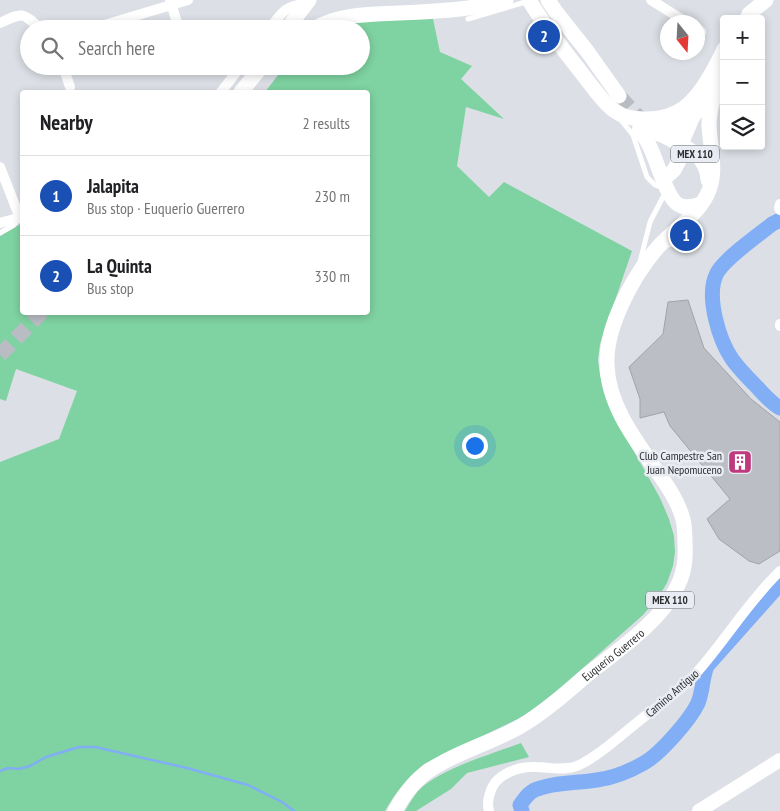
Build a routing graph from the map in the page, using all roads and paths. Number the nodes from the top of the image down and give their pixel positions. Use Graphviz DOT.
graph roads {
  1 [pos="188,0"];
  2 [pos="506,0"];
  3 [pos="529,0"];
  4 [pos="539,0"];
  5 [pos="548,0"];
  6 [pos="651,0"];
  7 [pos="758,0"];
  8 [pos="766,0"];
  9 [pos="307,2"];
  10 [pos="170,3"];
  11 [pos="675,15"];
  12 [pos="743,15"];
  13 [pos="749,15"];
  14 [pos="468,19"];
  15 [pos="31,20"];
  16 [pos="118,20"];
  17 [pos="176,20"];
  18 [pos="277,20"];
  19 [pos="294,20"];
  20 [pos="332,20"];
  21 [pos="0,23"];
  22 [pos="720,58"];
  23 [pos="66,75"];
  24 [pos="234,75"];
  25 [pos="256,75"];
  26 [pos="258,75"];
  27 [pos="720,80"];
  28 [pos="252,81"];
  29 [pos="70,87"];
  30 [pos="717,88"];
  31 [pos="223,90"];
  32 [pos="244,90"];
  33 [pos="615,103"];
  34 [pos="693,116"];
  35 [pos="659,134"];
  36 [pos="681,144"];
  37 [pos="0,167"];
  38 [pos="665,184"];
  39 [pos="705,198"];
  40 [pos="20,216"];
  41 [pos="20,218"];
  42 [pos="20,219"];
  43 [pos="0,223"];
  44 [pos="0,233"];
  45 [pos="636,278"];
  46 [pos="780,571"];
  47 [pos="780,760"];
  48 [pos="395,811"];
  49 [pos="489,811"];
  50 [pos="699,811"];
  1 -- 10 [label="street"];
  2 -- 20 [label="main road"];
  3 -- 14 [label="lane"];
  3 -- 33 [label="main road"];
  4 -- 33 [label="main road"];
  5 -- 33 [label="main road"];
  6 -- 11 [label="street"];
  7 -- 12 [label="main road"];
  8 -- 13 [label="main road"];
  9 -- 18 [label="street"];
  9 -- 19 [label="main road"];
  10 -- 16 [label="street"];
  10 -- 17 [label="street"];
  15 -- 21 [label="street"];
  22 -- 33 [label="main road"];
  23 -- 29 [label="street"];
  24 -- 31 [label="street"];
  25 -- 28 [label="main road"];
  26 -- 28 [label="main road"];
  27 -- 30 [label="main road, MEX 110"];
  28 -- 32 [label="main road"];
  30 -- 34 [label="main road"];
  30 -- 39 [label="main road, MEX 110"];
  33 -- 38 [label="lane"];
  34 -- 35 [label="main road"];
  34 -- 36 [label="main road"];
  35 -- 36 [label="main road, MEX 110"];
  35 -- 38 [label="main road, MEX 110"];
  36 -- 38 [label="main road"];
  36 -- 39 [label="main road, MEX 110"];
  37 -- 40 [label="street"];
  38 -- 39 [label="main road, MEX 110"];
  38 -- 45 [label="lane"];
  39 -- 45 [label="main road, Euquerio Guerrero / MEX 110"];
  41 -- 43 [label="street"];
  42 -- 44 [label="lane"];
  45 -- 48 [label="main road, Euquerio Guerrero / MEX 110"];
  46 -- 49 [label="street, Camino Antiguo"];
  47 -- 50 [label="main road"];
}
